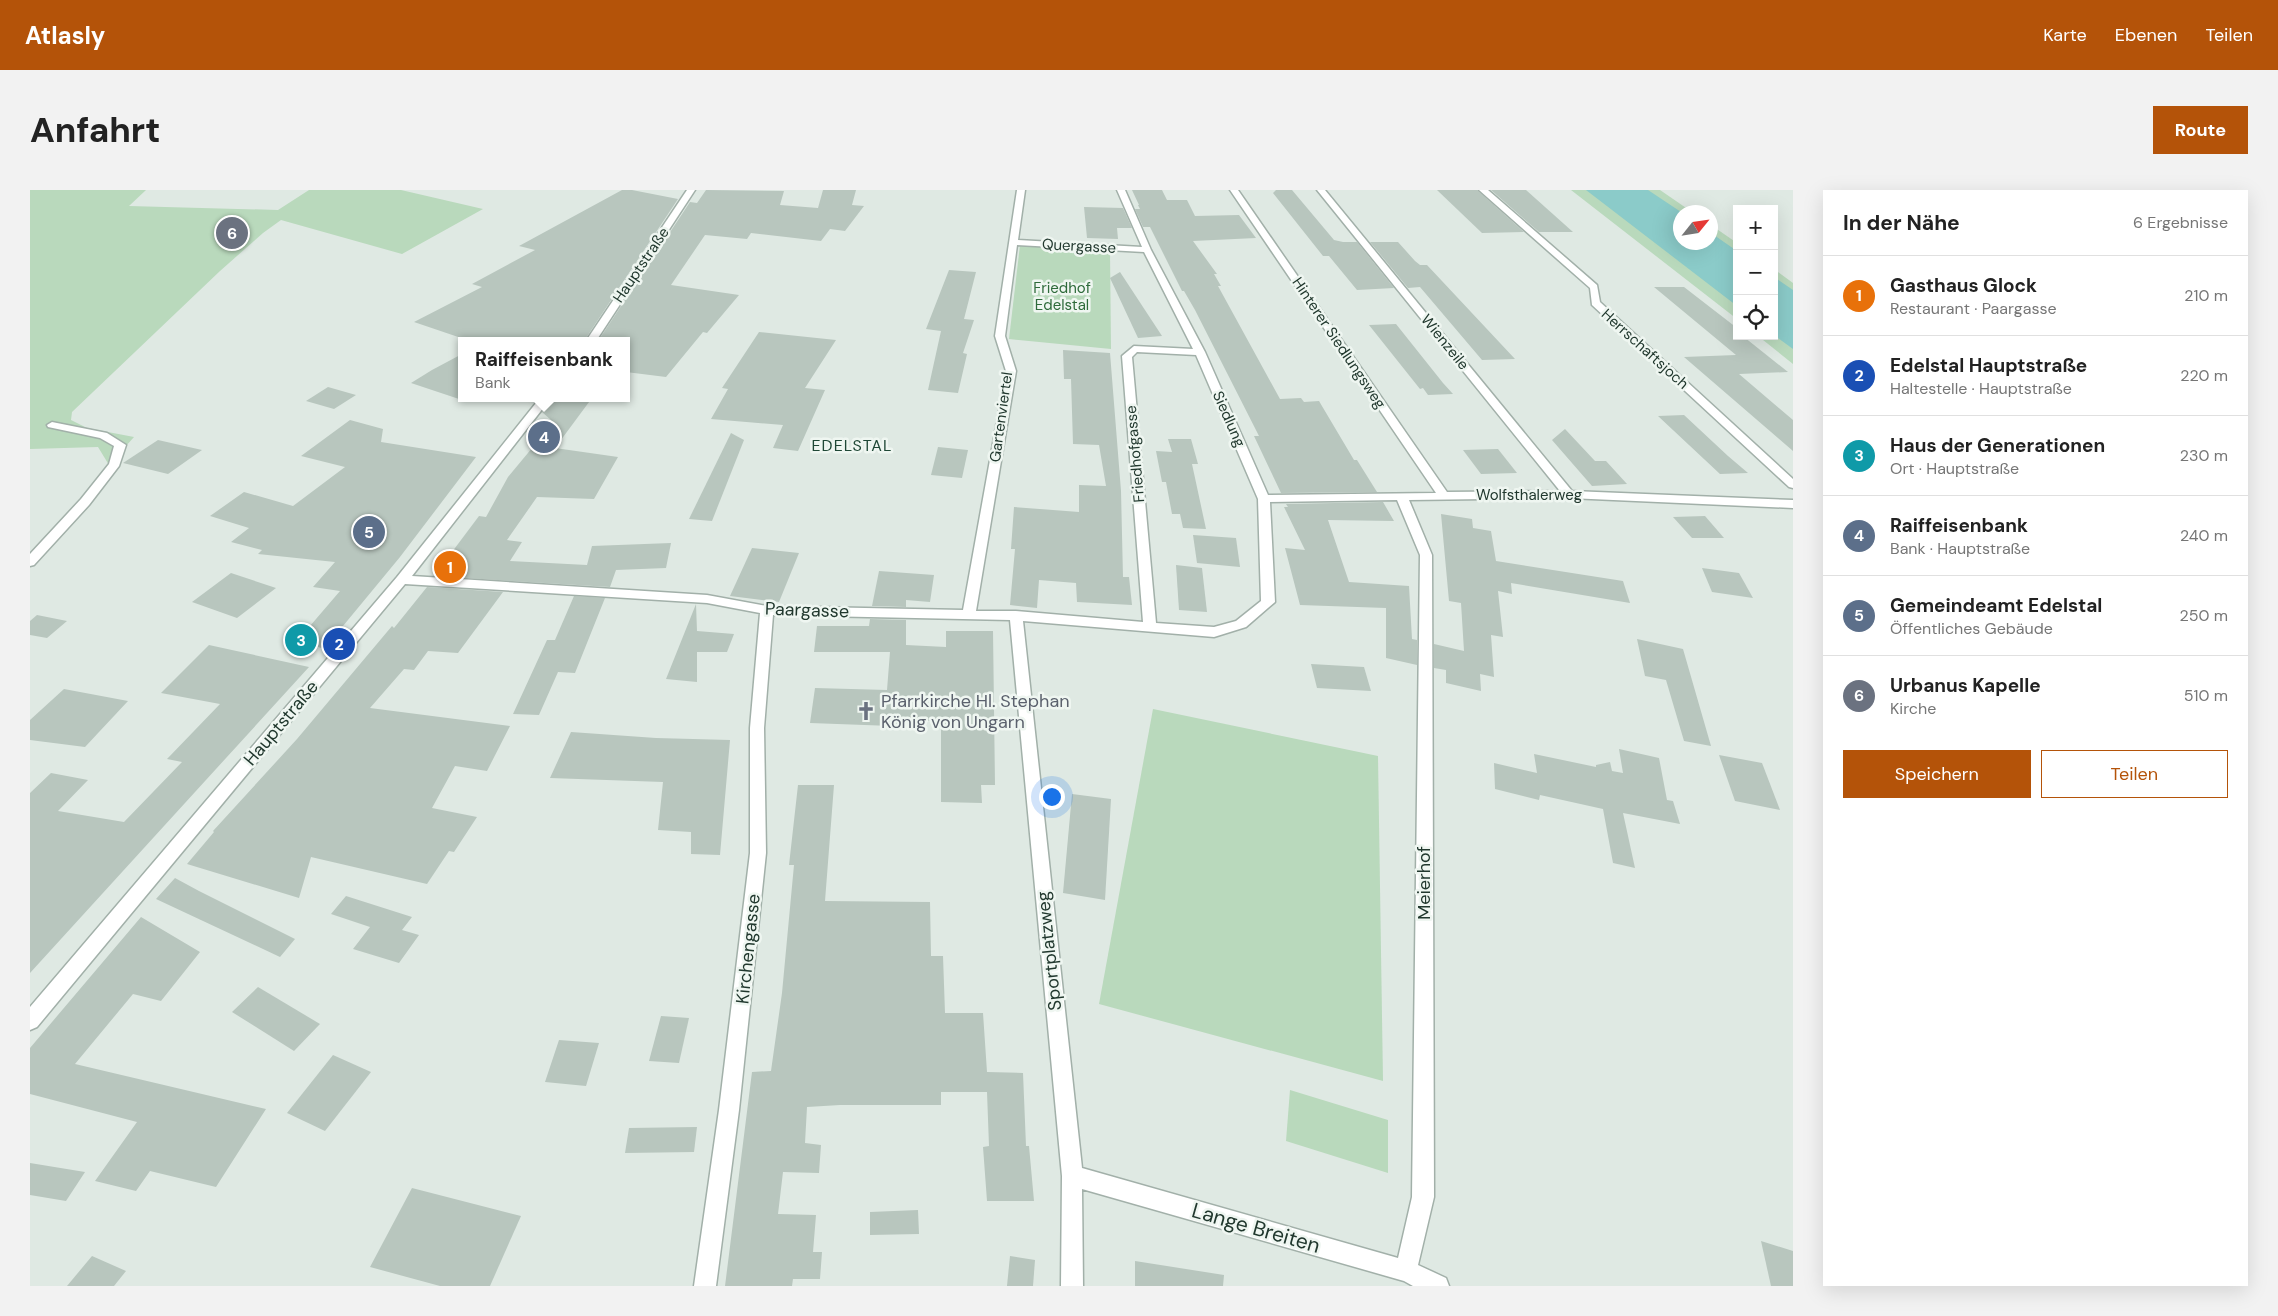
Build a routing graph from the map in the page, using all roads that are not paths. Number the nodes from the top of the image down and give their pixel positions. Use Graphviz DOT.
graph roads {
  1 [pos="692,190"];
  2 [pos="1021,190"];
  3 [pos="1120,190"];
  4 [pos="1234,190"];
  5 [pos="1321,190"];
  6 [pos="1483,190"];
  7 [pos="1012,242"];
  8 [pos="1146,250"];
  9 [pos="594,337"];
  10 [pos="1200,352"];
  11 [pos="543,402"];
  12 [pos="52,425"];
  13 [pos="1793,485"];
  14 [pos="1569,494"];
  15 [pos="1444,496"];
  16 [pos="1402,498"];
  17 [pos="1264,499"];
  18 [pos="1793,504"];
  19 [pos="30,562"];
  20 [pos="402,580"];
  21 [pos="767,610"];
  22 [pos="970,614"];
  23 [pos="1016,616"];
  24 [pos="1150,628"];
  25 [pos="1214,632"];
  26 [pos="30,1021"];
  27 [pos="1072,1176"];
  28 [pos="1406,1271"];
  29 [pos="705,1286"];
  30 [pos="1072,1286"];
  31 [pos="1438,1286"];
  1 -- 9 [label="street, Hauptstraße"];
  2 -- 7 [label="street, Gartenviertel"];
  3 -- 8 [label="street, Siedlung"];
  4 -- 15 [label="street, Hinterer Siedlungsweg"];
  5 -- 14 [label="street, Wienzeile"];
  6 -- 13 [label="street, Herrschaftsjoch"];
  7 -- 8 [label="street, Quergasse"];
  7 -- 22 [label="street, Gartenviertel"];
  8 -- 10 [label="street, Siedlung"];
  10 -- 17 [label="street, Siedlung"];
  10 -- 24 [label="street, Friedhofgasse"];
  11 -- 20 [label="street, Hauptstraße"];
  12 -- 19 [label="street"];
  14 -- 15 [label="street, Wolfsthalerweg"];
  14 -- 18 [label="street, Wolfsthalerweg"];
  15 -- 16 [label="street, Wolfsthalerweg"];
  16 -- 17 [label="street, Wolfsthalerweg"];
  16 -- 28 [label="street, Meierhof"];
  17 -- 25 [label="street, Siedlung"];
  20 -- 21 [label="street, Paargasse"];
  20 -- 26 [label="street, Hauptstraße"];
  21 -- 22 [label="street, Paargasse"];
  21 -- 29 [label="street, Kirchengasse"];
  22 -- 23 [label="street, Paargasse"];
  23 -- 24 [label="street, Paargasse"];
  23 -- 27 [label="street, Sportplatzweg"];
  24 -- 25 [label="street, Paargasse"];
  27 -- 28 [label="street, Lange Breiten"];
  27 -- 30 [label="street, Sportplatzweg"];
  28 -- 31 [label="street, Lange Breiten"];
}
